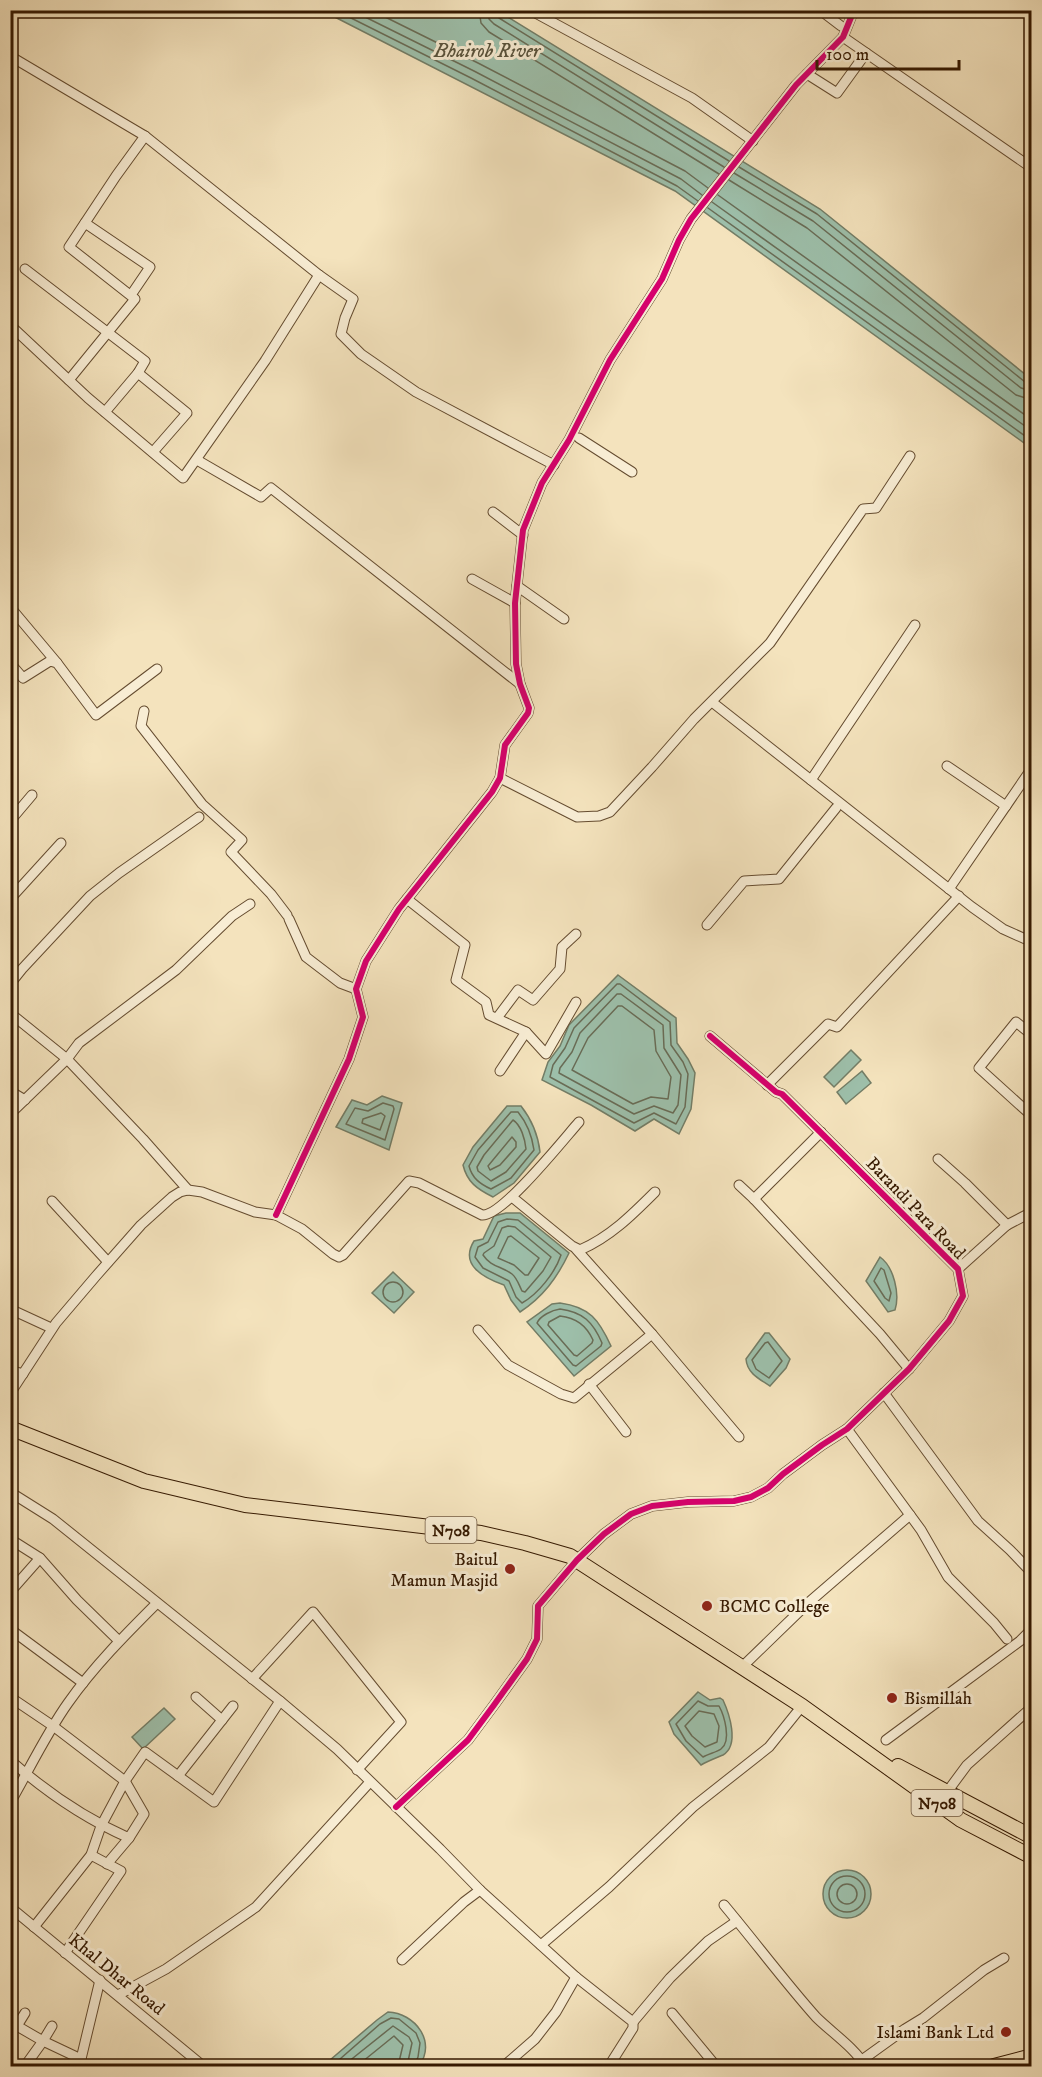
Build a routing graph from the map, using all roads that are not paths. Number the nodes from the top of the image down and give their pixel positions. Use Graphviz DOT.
graph roads {
  1 [pos="14,10"];
  2 [pos="530,10"];
  3 [pos="820,10"];
  4 [pos="854,10"];
  5 [pos="10,17"];
  6 [pos="841,26"];
  7 [pos="843,37"];
  8 [pos="866,53"];
  9 [pos="10,56"];
  10 [pos="807,74"];
  11 [pos="145,136"];
  12 [pos="753,141"];
  13 [pos="1032,168"];
  14 [pos="85,223"];
  15 [pos="25,269"];
  16 [pos="319,275"];
  17 [pos="131,295"];
  18 [pos="10,326"];
  19 [pos="108,332"];
  20 [pos="138,373"];
  21 [pos="69,380"];
  22 [pos="105,412"];
  23 [pos="579,438"];
  24 [pos="153,452"];
  25 [pos="910,456"];
  26 [pos="197,460"];
  27 [pos="554,465"];
  28 [pos="632,472"];
  29 [pos="493,512"];
  30 [pos="523,535"];
  31 [pos="472,579"];
  32 [pos="517,586"];
  33 [pos="515,603"];
  34 [pos="10,607"];
  35 [pos="564,619"];
  36 [pos="915,625"];
  37 [pos="10,663"];
  38 [pos="57,663"];
  39 [pos="157,669"];
  40 [pos="519,684"];
  41 [pos="712,702"];
  42 [pos="144,711"];
  43 [pos="947,766"];
  44 [pos="1032,768"];
  45 [pos="500,778"];
  46 [pos="811,780"];
  47 [pos="32,795"];
  48 [pos="1006,806"];
  49 [pos="836,808"];
  50 [pos="199,817"];
  51 [pos="10,821"];
  52 [pos="61,843"];
  53 [pos="949,889"];
  54 [pos="959,896"];
  55 [pos="10,898"];
  56 [pos="406,899"];
  57 [pos="250,904"];
  58 [pos="707,925"];
  59 [pos="576,934"];
  60 [pos="1032,942"];
  61 [pos="10,984"];
  62 [pos="356,989"];
  63 [pos="576,1002"];
  64 [pos="10,1013"];
  65 [pos="497,1018"];
  66 [pos="526,1032"];
  67 [pos="1032,1035"];
  68 [pos="710,1036"];
  69 [pos="67,1059"];
  70 [pos="500,1071"];
  71 [pos="767,1084"];
  72 [pos="10,1091"];
  73 [pos="25,1100"];
  74 [pos="10,1114"];
  75 [pos="1032,1116"];
  76 [pos="579,1122"];
  77 [pos="821,1132"];
  78 [pos="938,1159"];
  79 [pos="739,1185"];
  80 [pos="188,1190"];
  81 [pos="655,1192"];
  82 [pos="512,1197"];
  83 [pos="754,1199"];
  84 [pos="52,1201"];
  85 [pos="1032,1212"];
  86 [pos="276,1215"];
  87 [pos="1006,1226"];
  88 [pos="576,1249"];
  89 [pos="108,1262"];
  90 [pos="958,1269"];
  91 [pos="10,1309"];
  92 [pos="49,1327"];
  93 [pos="478,1330"];
  94 [pos="652,1334"];
  95 [pos="909,1369"];
  96 [pos="10,1370"];
  97 [pos="22,1374"];
  98 [pos="589,1384"];
  99 [pos="884,1393"];
  100 [pos="10,1396"];
  101 [pos="10,1428"];
  102 [pos="846,1429"];
  103 [pos="626,1432"];
  104 [pos="739,1437"];
  105 [pos="10,1492"];
  106 [pos="910,1515"];
  107 [pos="10,1539"];
  108 [pos="40,1558"];
  109 [pos="577,1560"];
  110 [pos="1032,1574"];
  111 [pos="10,1592"];
  112 [pos="157,1603"];
  113 [pos="10,1629"];
  114 [pos="1032,1629"];
  115 [pos="1007,1639"];
  116 [pos="119,1641"];
  117 [pos="742,1667"];
  118 [pos="252,1679"];
  119 [pos="82,1683"];
  120 [pos="10,1697"];
  121 [pos="196,1697"];
  122 [pos="280,1701"];
  123 [pos="233,1706"];
  124 [pos="802,1706"];
  125 [pos="1032,1707"];
  126 [pos="222,1720"];
  127 [pos="53,1726"];
  128 [pos="849,1739"];
  129 [pos="886,1740"];
  130 [pos="10,1760"];
  131 [pos="357,1770"];
  132 [pos="27,1774"];
  133 [pos="178,1776"];
  134 [pos="125,1781"];
  135 [pos="370,1782"];
  136 [pos="947,1792"];
  137 [pos="10,1803"];
  138 [pos="396,1807"];
  139 [pos="101,1826"];
  140 [pos="1032,1837"];
  141 [pos="129,1838"];
  142 [pos="91,1855"];
  143 [pos="1032,1857"];
  144 [pos="107,1864"];
  145 [pos="480,1890"];
  146 [pos="724,1905"];
  147 [pos="10,1907"];
  148 [pos="738,1921"];
  149 [pos="34,1927"];
  150 [pos="541,1945"];
  151 [pos="65,1953"];
  152 [pos="1004,1958"];
  153 [pos="402,1960"];
  154 [pos="576,1977"];
  155 [pos="100,1980"];
  156 [pos="118,1995"];
  157 [pos="26,2013"];
  158 [pos="672,2013"];
  159 [pos="633,2022"];
  160 [pos="52,2026"];
  161 [pos="43,2041"];
  162 [pos="1032,2056"];
  163 [pos="82,2063"];
  164 [pos="864,2063"];
  165 [pos="1019,2063"];
  166 [pos="508,2065"];
  167 [pos="25,2067"];
  168 [pos="203,2067"];
  169 [pos="609,2067"];
  170 [pos="716,2067"];
  171 [pos="994,2067"];
  1 -- 5 [label="street"];
  2 -- 12 [label="street"];
  3 -- 6 [label="street"];
  4 -- 7 [label="street"];
  7 -- 8 [label="street"];
  7 -- 10 [label="street"];
  8 -- 10 [label="street"];
  8 -- 13 [label="street"];
  9 -- 11 [label="street"];
  10 -- 12 [label="street"];
  11 -- 14 [label="street"];
  11 -- 16 [label="street"];
  12 -- 27 [label="street"];
  14 -- 17 [label="street"];
  14 -- 17 [label="street"];
  15 -- 19 [label="street"];
  16 -- 26 [label="street"];
  16 -- 27 [label="street"];
  17 -- 19 [label="street"];
  18 -- 21 [label="street"];
  19 -- 20 [label="street"];
  19 -- 21 [label="street"];
  20 -- 22 [label="street"];
  20 -- 24 [label="street"];
  21 -- 22 [label="street"];
  22 -- 24 [label="street"];
  23 -- 28 [label="street"];
  24 -- 26 [label="street"];
  25 -- 41 [label="street"];
  26 -- 40 [label="street"];
  27 -- 30 [label="street"];
  29 -- 30 [label="street"];
  30 -- 32 [label="street"];
  31 -- 33 [label="street"];
  32 -- 33 [label="street"];
  32 -- 35 [label="street"];
  33 -- 40 [label="street"];
  34 -- 38 [label="street"];
  36 -- 46 [label="street"];
  37 -- 38 [label="street"];
  38 -- 39 [label="street"];
  40 -- 45 [label="street"];
  41 -- 45 [label="street"];
  41 -- 46 [label="street"];
  42 -- 62 [label="street"];
  43 -- 48 [label="street"];
  44 -- 48 [label="street"];
  45 -- 56 [label="street"];
  46 -- 53 [label="street"];
  47 -- 51 [label="street"];
  48 -- 53 [label="street"];
  49 -- 58 [label="street"];
  50 -- 61 [label="street"];
  52 -- 55 [label="street"];
  53 -- 54 [label="street"];
  54 -- 60 [label="street"];
  54 -- 71 [label="street"];
  56 -- 62 [label="street"];
  56 -- 65 [label="street"];
  57 -- 69 [label="street"];
  59 -- 65 [label="street"];
  62 -- 86 [label="street"];
  63 -- 66 [label="street"];
  64 -- 69 [label="street"];
  65 -- 66 [label="street"];
  66 -- 70 [label="street"];
  67 -- 75 [label="street"];
  68 -- 71 [label="street, Barandi Para Road"];
  69 -- 73 [label="street"];
  69 -- 80 [label="street"];
  71 -- 77 [label="street, Barandi Para Road"];
  72 -- 73 [label="street"];
  73 -- 74 [label="street"];
  76 -- 82 [label="street"];
  77 -- 83 [label="street"];
  77 -- 90 [label="street, Barandi Para Road"];
  78 -- 87 [label="street"];
  79 -- 83 [label="street"];
  80 -- 86 [label="street"];
  80 -- 89 [label="street"];
  81 -- 88 [label="street"];
  82 -- 86 [label="street"];
  82 -- 88 [label="street"];
  83 -- 95 [label="street"];
  84 -- 89 [label="street"];
  85 -- 87 [label="street"];
  87 -- 90 [label="street"];
  88 -- 94 [label="street"];
  89 -- 97 [label="street"];
  90 -- 95 [label="street, Barandi Para Road"];
  91 -- 92 [label="street"];
  93 -- 98 [label="street"];
  94 -- 98 [label="street"];
  94 -- 104 [label="street"];
  95 -- 99 [label="street, Barandi Para Road"];
  96 -- 97 [label="street"];
  97 -- 100 [label="street"];
  98 -- 103 [label="street"];
  99 -- 102 [label="street, Barandi Para Road"];
  99 -- 110 [label="street"];
  101 -- 109 [label="highway, N708"];
  102 -- 106 [label="street"];
  102 -- 109 [label="street, Barandi Para Road"];
  105 -- 112 [label="street"];
  106 -- 115 [label="street"];
  106 -- 117 [label="street"];
  107 -- 108 [label="street"];
  108 -- 111 [label="street"];
  108 -- 116 [label="street"];
  109 -- 117 [label="highway, N708"];
  109 -- 138 [label="street, Barandi Para Road"];
  112 -- 116 [label="street"];
  112 -- 118 [label="street"];
  113 -- 119 [label="street"];
  114 -- 129 [label="street"];
  116 -- 119 [label="street"];
  117 -- 124 [label="highway, N708"];
  118 -- 122 [label="street"];
  118 -- 131 [label="street"];
  119 -- 127 [label="street"];
  120 -- 127 [label="street"];
  121 -- 126 [label="street"];
  122 -- 131 [label="street"];
  122 -- 133 [label="street"];
  123 -- 126 [label="street"];
  124 -- 128 [label="highway, N708"];
  124 -- 150 [label="street"];
  125 -- 136 [label="street"];
  126 -- 133 [label="street"];
  127 -- 132 [label="street"];
  127 -- 134 [label="street"];
  128 -- 136 [label="highway, N708"];
  128 -- 143 [label="highway, N708"];
  130 -- 132 [label="street"];
  131 -- 135 [label="street"];
  132 -- 137 [label="street"];
  132 -- 139 [label="street"];
  133 -- 134 [label="street"];
  134 -- 139 [label="street"];
  134 -- 141 [label="street"];
  135 -- 138 [label="street"];
  135 -- 156 [label="street"];
  136 -- 140 [label="highway, N708"];
  138 -- 145 [label="street"];
  139 -- 141 [label="street"];
  139 -- 142 [label="street"];
  141 -- 144 [label="street"];
  142 -- 144 [label="street"];
  142 -- 149 [label="street"];
  144 -- 151 [label="street"];
  145 -- 150 [label="street"];
  145 -- 153 [label="street"];
  146 -- 148 [label="street"];
  147 -- 149 [label="street, Khal Dhar Road"];
  148 -- 159 [label="street"];
  148 -- 164 [label="street"];
  149 -- 151 [label="street, Khal Dhar Road"];
  150 -- 154 [label="street"];
  151 -- 155 [label="street, Khal Dhar Road"];
  152 -- 164 [label="street"];
  154 -- 159 [label="street"];
  154 -- 166 [label="street"];
  155 -- 156 [label="street, Khal Dhar Road"];
  155 -- 163 [label="street"];
  156 -- 168 [label="street, Khal Dhar Road"];
  157 -- 161 [label="street"];
  158 -- 170 [label="street"];
  159 -- 169 [label="street"];
  160 -- 161 [label="street"];
  161 -- 163 [label="street"];
  161 -- 167 [label="street"];
  162 -- 165 [label="highway"];
  165 -- 171 [label="highway"];
}
